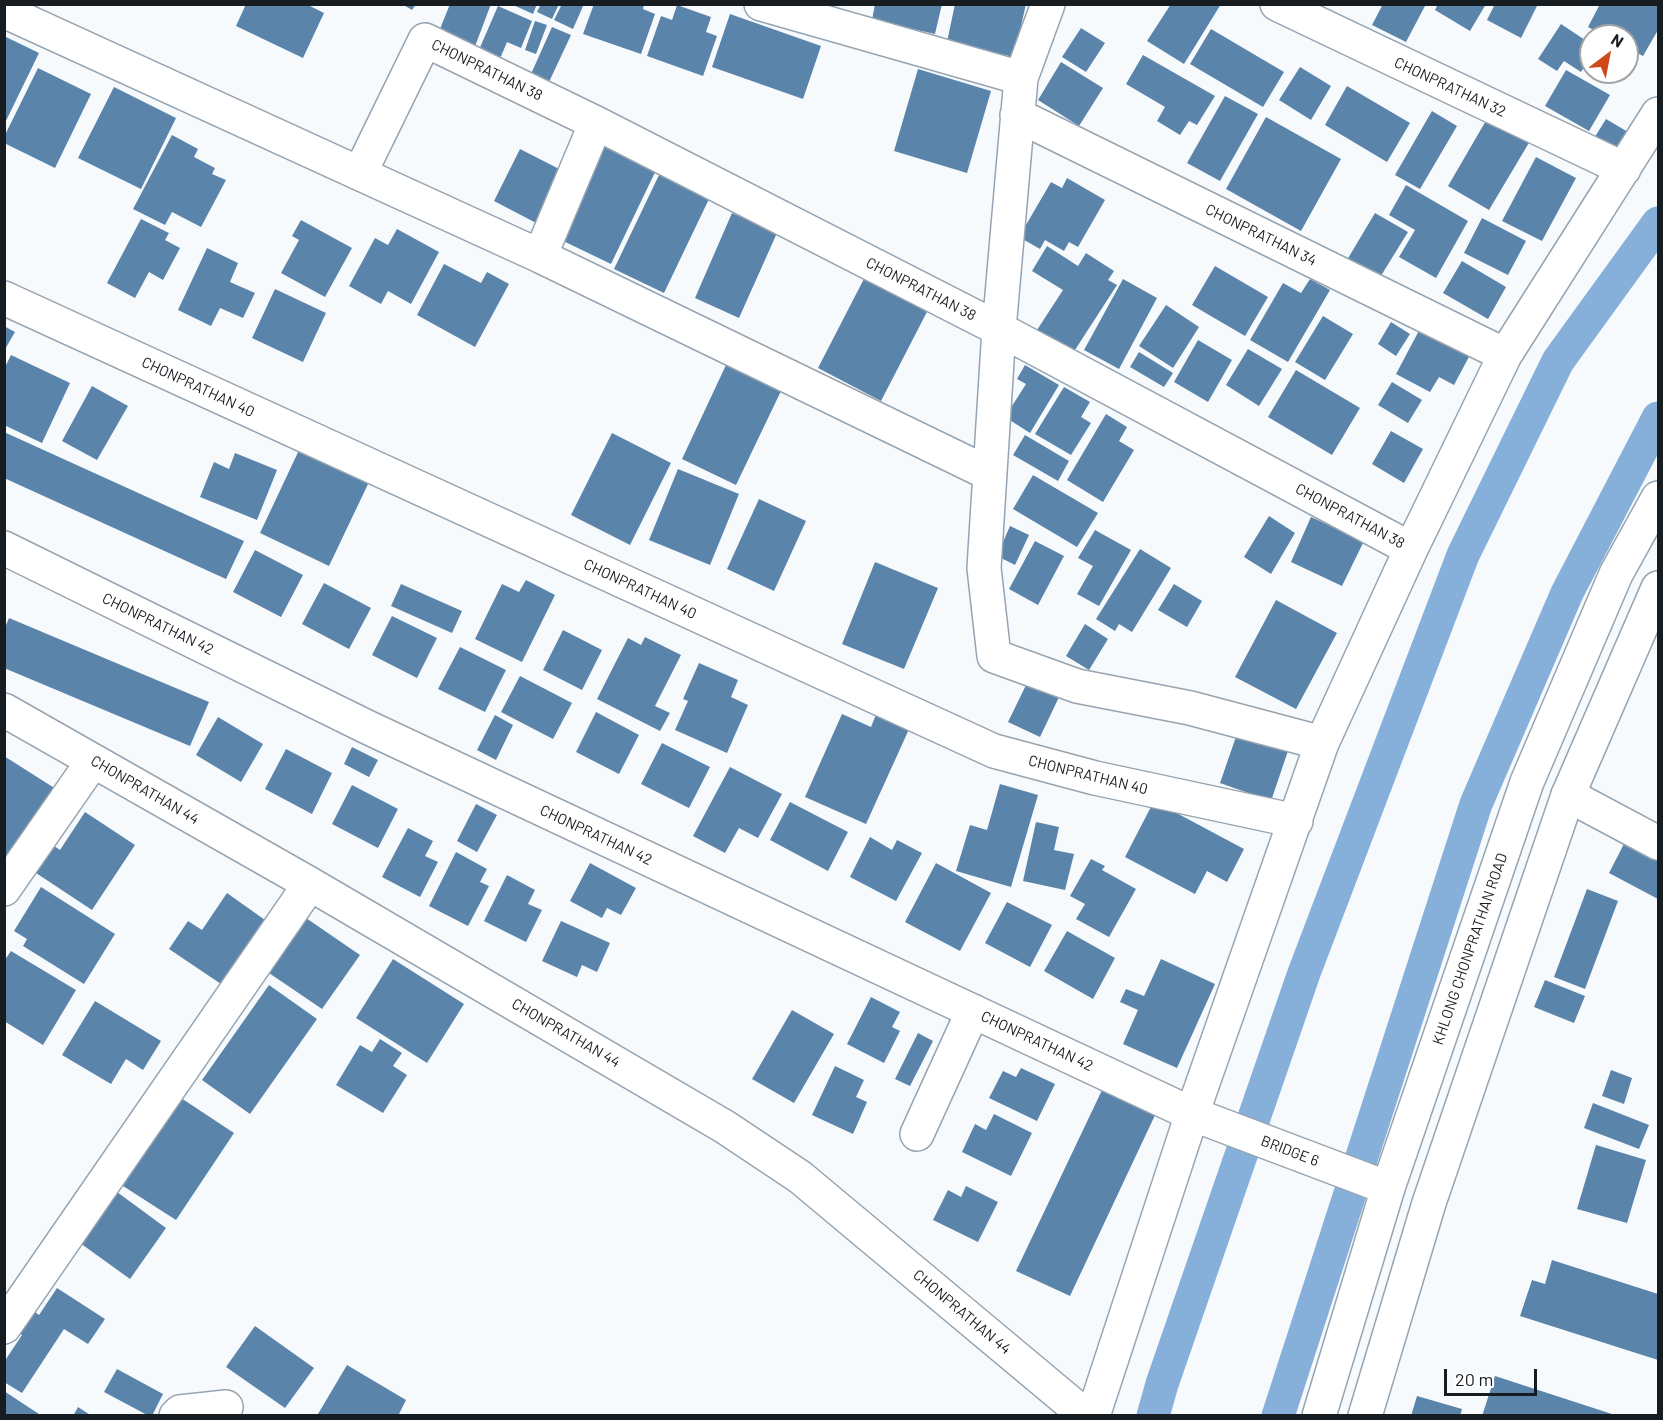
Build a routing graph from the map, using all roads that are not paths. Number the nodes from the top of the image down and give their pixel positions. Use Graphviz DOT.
graph roads {
  1 [pos="761,4"];
  2 [pos="1048,4"];
  3 [pos="1277,4"];
  4 [pos="4,12"];
  5 [pos="838,15"];
  6 [pos="1021,78"];
  7 [pos="1659,114"];
  8 [pos="1017,115"];
  9 [pos="596,123"];
  10 [pos="1624,170"];
  11 [pos="360,173"];
  12 [pos="540,256"];
  13 [pos="4,298"];
  14 [pos="999,329"];
  15 [pos="1504,354"];
  16 [pos="990,474"];
  17 [pos="1659,498"];
  18 [pos="4,548"];
  19 [pos="1412,549"];
  20 [pos="1659,588"];
  21 [pos="4,710"];
  22 [pos="1322,743"];
  23 [pos="93,761"];
  24 [pos="1568,795"];
  25 [pos="1296,821"];
  26 [pos="1659,843"];
  27 [pos="310,884"];
  28 [pos="4,889"];
  29 [pos="973,1011"];
  30 [pos="1192,1114"];
  31 [pos="917,1134"];
  32 [pos="1388,1188"];
  33 [pos="1429,1203"];
  34 [pos="4,1327"];
  35 [pos="226,1407"];
  36 [pos="176,1416"];
  37 [pos="1086,1416"];
  38 [pos="1093,1416"];
  39 [pos="1319,1416"];
  40 [pos="1365,1416"];
  1 -- 5 [label="street"];
  2 -- 6 [label="street"];
  3 -- 10 [label="street, CHONPRATHAN 32"];
  4 -- 11 [label="street"];
  5 -- 6 [label="street"];
  6 -- 8 [label="street"];
  7 -- 10 [label="street"];
  8 -- 14 [label="street"];
  8 -- 15 [label="street, CHONPRATHAN 34"];
  9 -- 11 [label="street, CHONPRATHAN 38"];
  9 -- 12 [label="street"];
  9 -- 14 [label="street, CHONPRATHAN 38"];
  10 -- 15 [label="street"];
  11 -- 12 [label="street"];
  12 -- 16 [label="street"];
  13 -- 25 [label="street, CHONPRATHAN 40"];
  14 -- 16 [label="street"];
  14 -- 19 [label="street, CHONPRATHAN 38"];
  15 -- 19 [label="street"];
  16 -- 22 [label="street"];
  17 -- 32 [label="street, KHLONG CHONPRATHAN ROAD"];
  18 -- 29 [label="street, CHONPRATHAN 42"];
  19 -- 22 [label="street"];
  20 -- 24 [label="street"];
  21 -- 23 [label="street, CHONPRATHAN 44"];
  22 -- 25 [label="street"];
  23 -- 27 [label="street, CHONPRATHAN 44"];
  23 -- 28 [label="street"];
  24 -- 26 [label="street"];
  24 -- 33 [label="street"];
  25 -- 30 [label="street"];
  27 -- 34 [label="street"];
  27 -- 37 [label="street, CHONPRATHAN 44"];
  29 -- 30 [label="street, CHONPRATHAN 42"];
  29 -- 31 [label="street"];
  30 -- 32 [label="street, BRIDGE 6"];
  30 -- 38 [label="street"];
  32 -- 33 [label="street, BRIDGE 6"];
  32 -- 39 [label="street, KHLONG CHONPRATHAN ROAD"];
  33 -- 40 [label="street"];
  35 -- 36 [label="street"];
}
